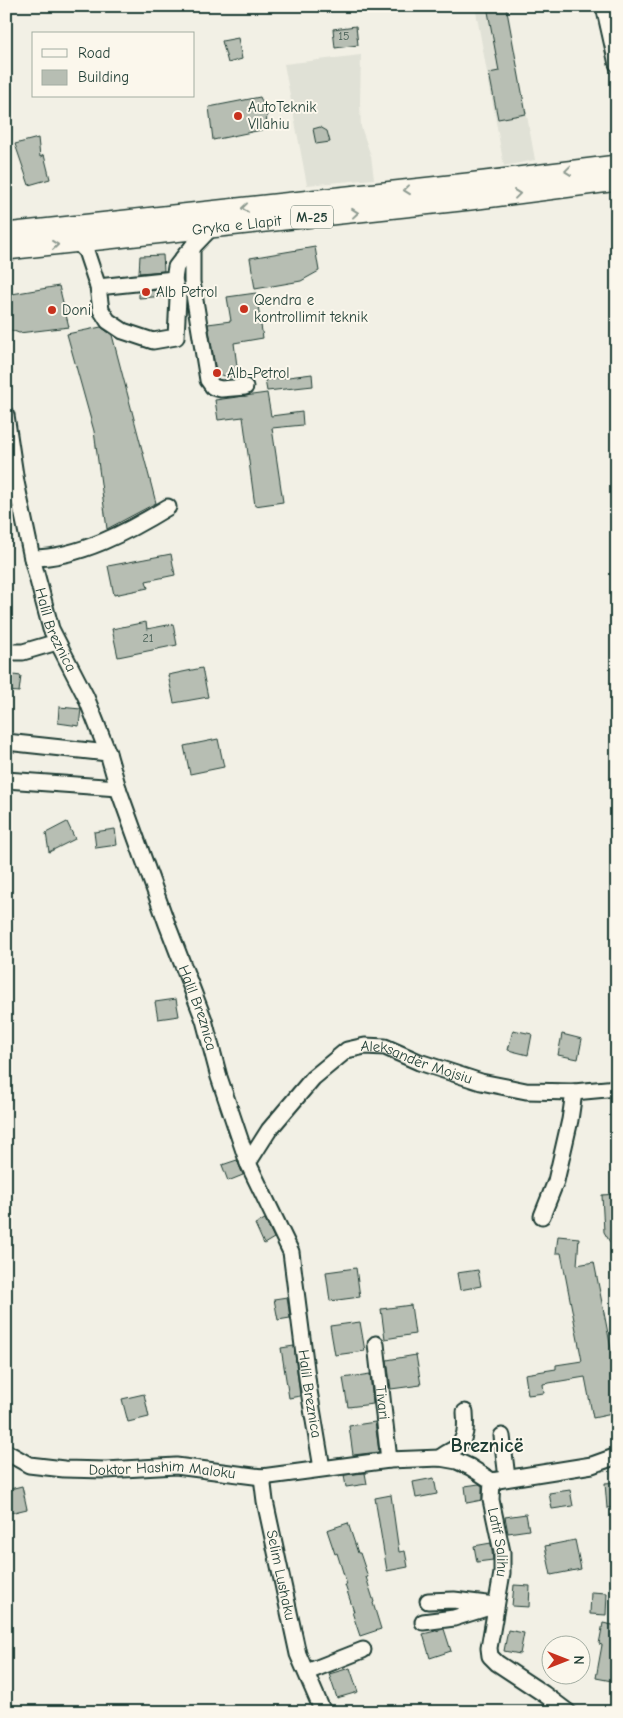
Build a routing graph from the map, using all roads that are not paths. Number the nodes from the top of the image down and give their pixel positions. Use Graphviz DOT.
graph roads {
  1 [pos="604,6"];
  2 [pos="617,64"];
  3 [pos="617,165"];
  4 [pos="617,182"];
  5 [pos="210,229"];
  6 [pos="6,233"];
  7 [pos="78,243"];
  8 [pos="192,247"];
  9 [pos="6,250"];
  10 [pos="174,280"];
  11 [pos="98,287"];
  12 [pos="245,387"];
  13 [pos="6,415"];
  14 [pos="168,507"];
  15 [pos="32,558"];
  16 [pos="57,642"];
  17 [pos="6,652"];
  18 [pos="6,742"];
  19 [pos="108,752"];
  20 [pos="6,780"];
  21 [pos="118,788"];
  22 [pos="617,1088"];
  23 [pos="574,1092"];
  24 [pos="248,1163"];
  25 [pos="542,1216"];
  26 [pos="376,1344"];
  27 [pos="465,1412"];
  28 [pos="502,1436"];
  29 [pos="6,1452"];
  30 [pos="617,1456"];
  31 [pos="440,1458"];
  32 [pos="389,1460"];
  33 [pos="322,1468"];
  34 [pos="262,1477"];
  35 [pos="507,1478"];
  36 [pos="492,1481"];
  37 [pos="428,1601"];
  38 [pos="496,1605"];
  39 [pos="423,1622"];
  40 [pos="363,1650"];
  41 [pos="306,1672"];
  42 [pos="323,1712"];
  43 [pos="568,1712"];
  1 -- 2 [label="street"];
  3 -- 6 [label="main road, Gryka e Llapit / M-25, one-way"];
  5 -- 4 [label="main road, Gryka e Llapit / M-25, one-way"];
  5 -- 7 [label="main road, Gryka e Llapit / M-25"];
  5 -- 8 [label="street"];
  9 -- 7 [label="main road, Gryka e Llapit / M-25, one-way"];
  7 -- 11 [label="street"];
  8 -- 10 [label="street"];
  8 -- 12 [label="street"];
  10 -- 11 [label="street"];
  10 -- 11 [label="street"];
  13 -- 15 [label="street, Halil Breznica"];
  14 -- 15 [label="street"];
  15 -- 16 [label="street, Halil Breznica"];
  16 -- 17 [label="street"];
  16 -- 19 [label="street, Halil Breznica"];
  18 -- 19 [label="street"];
  19 -- 21 [label="street, Halil Breznica"];
  20 -- 21 [label="street"];
  21 -- 24 [label="street, Halil Breznica"];
  22 -- 23 [label="street, Aleksandër Mojsiu"];
  23 -- 24 [label="street, Aleksandër Mojsiu"];
  23 -- 25 [label="street"];
  24 -- 33 [label="street, Halil Breznica"];
  26 -- 32 [label="street, Tivari"];
  27 -- 31 [label="street"];
  28 -- 35 [label="street"];
  29 -- 34 [label="street, Doktor Hashim Maloku"];
  30 -- 35 [label="street"];
  31 -- 32 [label="street"];
  31 -- 36 [label="street"];
  32 -- 33 [label="street"];
  33 -- 34 [label="street, Doktor Hashim Maloku"];
  34 -- 41 [label="street, Selim Lushaku"];
  35 -- 36 [label="street"];
  36 -- 38 [label="street, Latif Salihu"];
  37 -- 38 [label="street"];
  38 -- 39 [label="street"];
  38 -- 43 [label="street, Latif Salihu"];
  40 -- 41 [label="street"];
  41 -- 42 [label="street, Selim Lushaku"];
}
